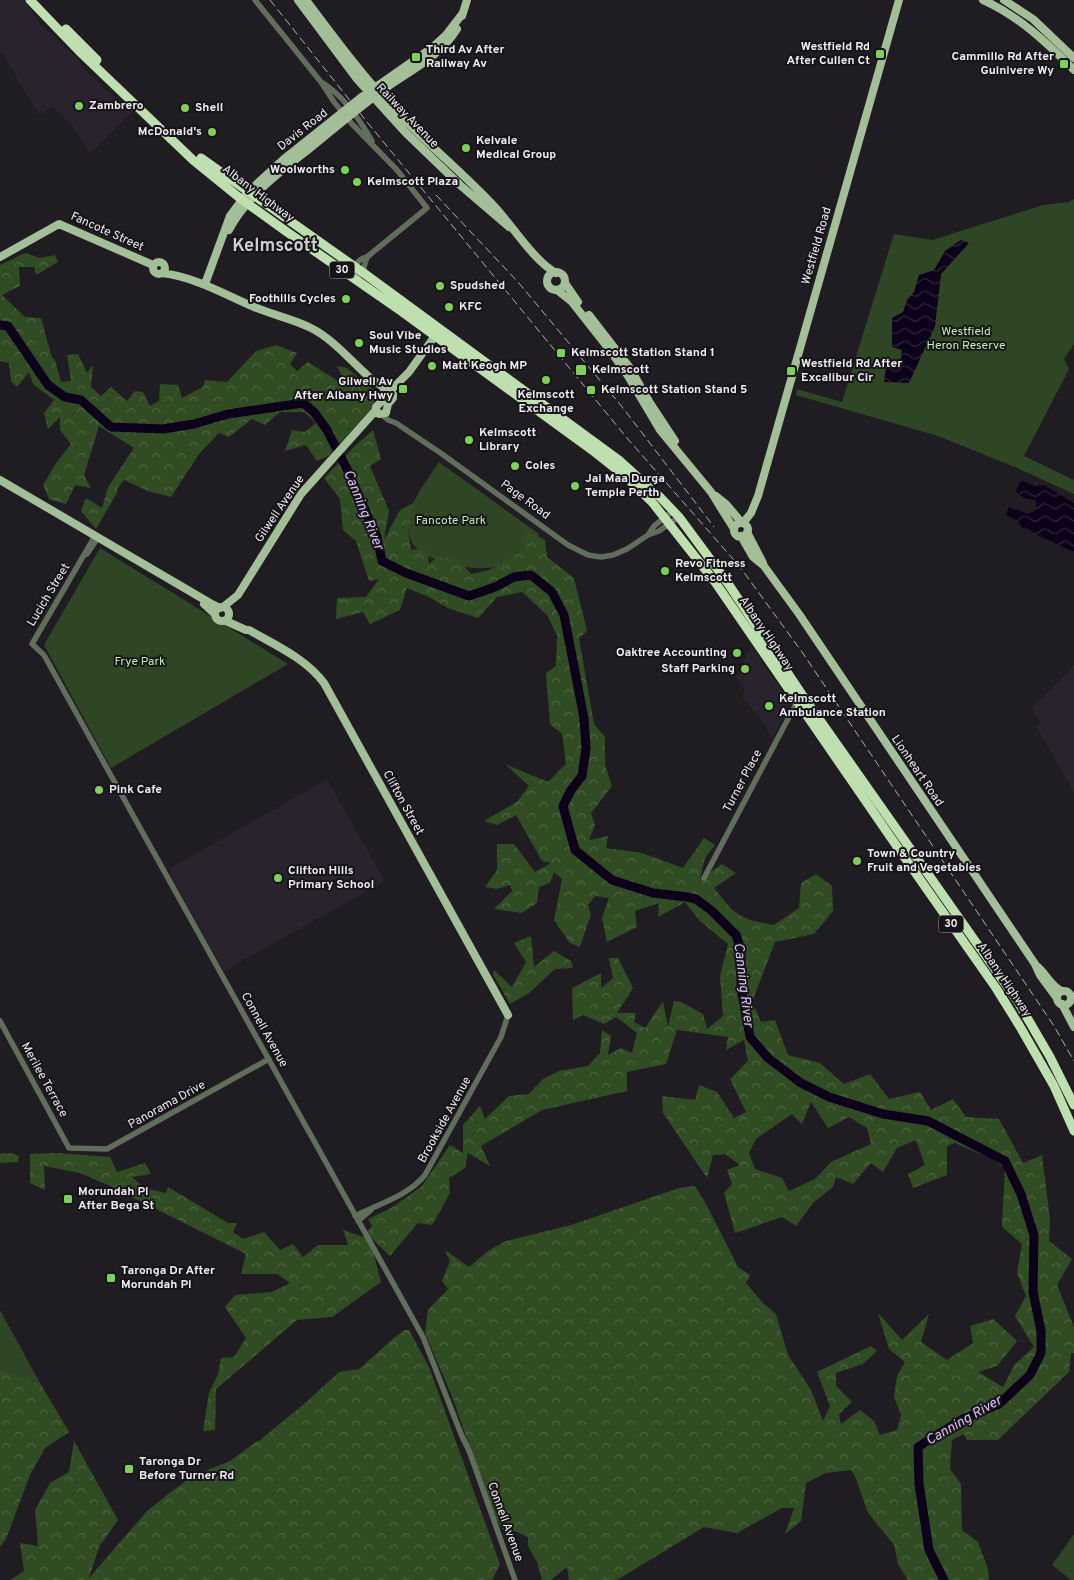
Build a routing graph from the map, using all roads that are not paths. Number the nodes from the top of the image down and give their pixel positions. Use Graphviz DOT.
graph roads {
  1 [pos="30,0"];
  2 [pos="38,0"];
  3 [pos="255,0"];
  4 [pos="298,0"];
  5 [pos="306,0"];
  6 [pos="467,0"];
  7 [pos="983,0"];
  8 [pos="1004,0"];
  9 [pos="899,1"];
  10 [pos="1074,58"];
  11 [pos="1074,70"];
  12 [pos="374,93"];
  13 [pos="348,113"];
  14 [pos="248,197"];
  15 [pos="0,257"];
  16 [pos="368,257"];
  17 [pos="540,260"];
  18 [pos="355,267"];
  19 [pos="556,272"];
  20 [pos="363,279"];
  21 [pos="548,280"];
  22 [pos="565,283"];
  23 [pos="205,284"];
  24 [pos="557,290"];
  25 [pos="437,333"];
  26 [pos="642,390"];
  27 [pos="388,393"];
  28 [pos="381,412"];
  29 [pos="650,415"];
  30 [pos="572,430"];
  31 [pos="694,470"];
  32 [pos="0,480"];
  33 [pos="711,492"];
  34 [pos="676,514"];
  35 [pos="668,520"];
  36 [pos="744,529"];
  37 [pos="95,538"];
  38 [pos="224,613"];
  39 [pos="32,644"];
  40 [pos="800,698"];
  41 [pos="898,829"];
  42 [pos="889,835"];
  43 [pos="704,878"];
  44 [pos="1034,964"];
  45 [pos="1062,991"];
  46 [pos="1059,1001"];
  47 [pos="1070,1001"];
  48 [pos="508,1015"];
  49 [pos="1074,1017"];
  50 [pos="1028,1018"];
  51 [pos="0,1022"];
  52 [pos="1020,1024"];
  53 [pos="1074,1027"];
  54 [pos="269,1059"];
  55 [pos="1074,1106"];
  56 [pos="1074,1131"];
  57 [pos="70,1148"];
  58 [pos="357,1218"];
  59 [pos="515,1580"];
  1 -- 14 [label="highway, Albany Highway / 30"];
  2 -- 14 [label="highway, Albany Highway / 30"];
  3 -- 13 [label="street"];
  4 -- 12 [label="main road, Railway Avenue"];
  5 -- 12 [label="main road, Railway Avenue"];
  6 -- 12 [label="main road, Davis Road"];
  7 -- 11 [label="main road"];
  8 -- 10 [label="main road"];
  9 -- 36 [label="main road, Westfield Road"];
  12 -- 13 [label="main road, Davis Road"];
  12 -- 17 [label="main road, Railway Avenue"];
  13 -- 14 [label="main road, Davis Road"];
  13 -- 16 [label="street"];
  14 -- 18 [label="highway, Albany Highway / 30"];
  14 -- 20 [label="highway, Albany Highway / 30"];
  14 -- 23 [label="main road"];
  15 -- 23 [label="main road, Fancote Street"];
  16 -- 18 [label="street"];
  16 -- 20 [label="street"];
  17 -- 19 [label="main road, Railway Avenue"];
  17 -- 21 [label="main road, Railway Avenue"];
  18 -- 20 [label="highway, Albany Highway / 30"];
  19 -- 21 [label="main road"];
  19 -- 22 [label="main road, Railway Avenue"];
  20 -- 25 [label="highway, Albany Highway / 30"];
  21 -- 24 [label="main road, Railway Avenue"];
  22 -- 24 [label="main road"];
  22 -- 26 [label="main road, Railway Avenue"];
  23 -- 27 [label="main road"];
  24 -- 29 [label="main road, Railway Avenue"];
  25 -- 27 [label="main road"];
  25 -- 30 [label="highway, Albany Highway / 30"];
  26 -- 29 [label="main road"];
  26 -- 31 [label="main road, Railway Avenue"];
  27 -- 28 [label="main road"];
  28 -- 35 [label="street, Page Road"];
  28 -- 38 [label="main road, Gilwell Avenue"];
  29 -- 31 [label="main road, Railway Avenue"];
  30 -- 34 [label="highway, Albany Highway / 30"];
  30 -- 35 [label="highway, Albany Highway / 30"];
  31 -- 33 [label="main road, Railway Avenue"];
  32 -- 37 [label="main road, Clifton Street"];
  33 -- 36 [label="main road, Railway Avenue"];
  33 -- 36 [label="main road, Railway Avenue"];
  34 -- 35 [label="street, Page Road"];
  34 -- 40 [label="highway, Albany Highway / 30"];
  35 -- 40 [label="highway, Albany Highway / 30"];
  36 -- 44 [label="main road, Lionheart Road"];
  37 -- 38 [label="main road, Clifton Street"];
  37 -- 39 [label="street, Lucich Street"];
  38 -- 48 [label="main road, Clifton Street"];
  39 -- 54 [label="street, Connell Avenue"];
  40 -- 41 [label="highway, Albany Highway / 30"];
  40 -- 42 [label="highway, Albany Highway / 30"];
  40 -- 43 [label="street, Turner Place"];
  41 -- 42 [label="highway"];
  41 -- 50 [label="highway, Albany Highway / 30"];
  42 -- 52 [label="highway, Albany Highway / 30"];
  44 -- 45 [label="main road, Lionheart Road"];
  44 -- 46 [label="main road, Lionheart Road"];
  45 -- 46 [label="main road"];
  45 -- 47 [label="main road"];
  46 -- 47 [label="main road"];
  46 -- 53 [label="main road, Lionheart Road"];
  47 -- 49 [label="main road"];
  48 -- 58 [label="street, Brookside Avenue"];
  50 -- 52 [label="highway"];
  50 -- 55 [label="highway, Albany Highway / 30"];
  51 -- 57 [label="street, Merilee Terrace"];
  52 -- 56 [label="highway, Albany Highway / 30"];
  54 -- 57 [label="street, Panorama Drive"];
  54 -- 58 [label="street, Connell Avenue"];
  58 -- 59 [label="street, Connell Avenue"];
}
